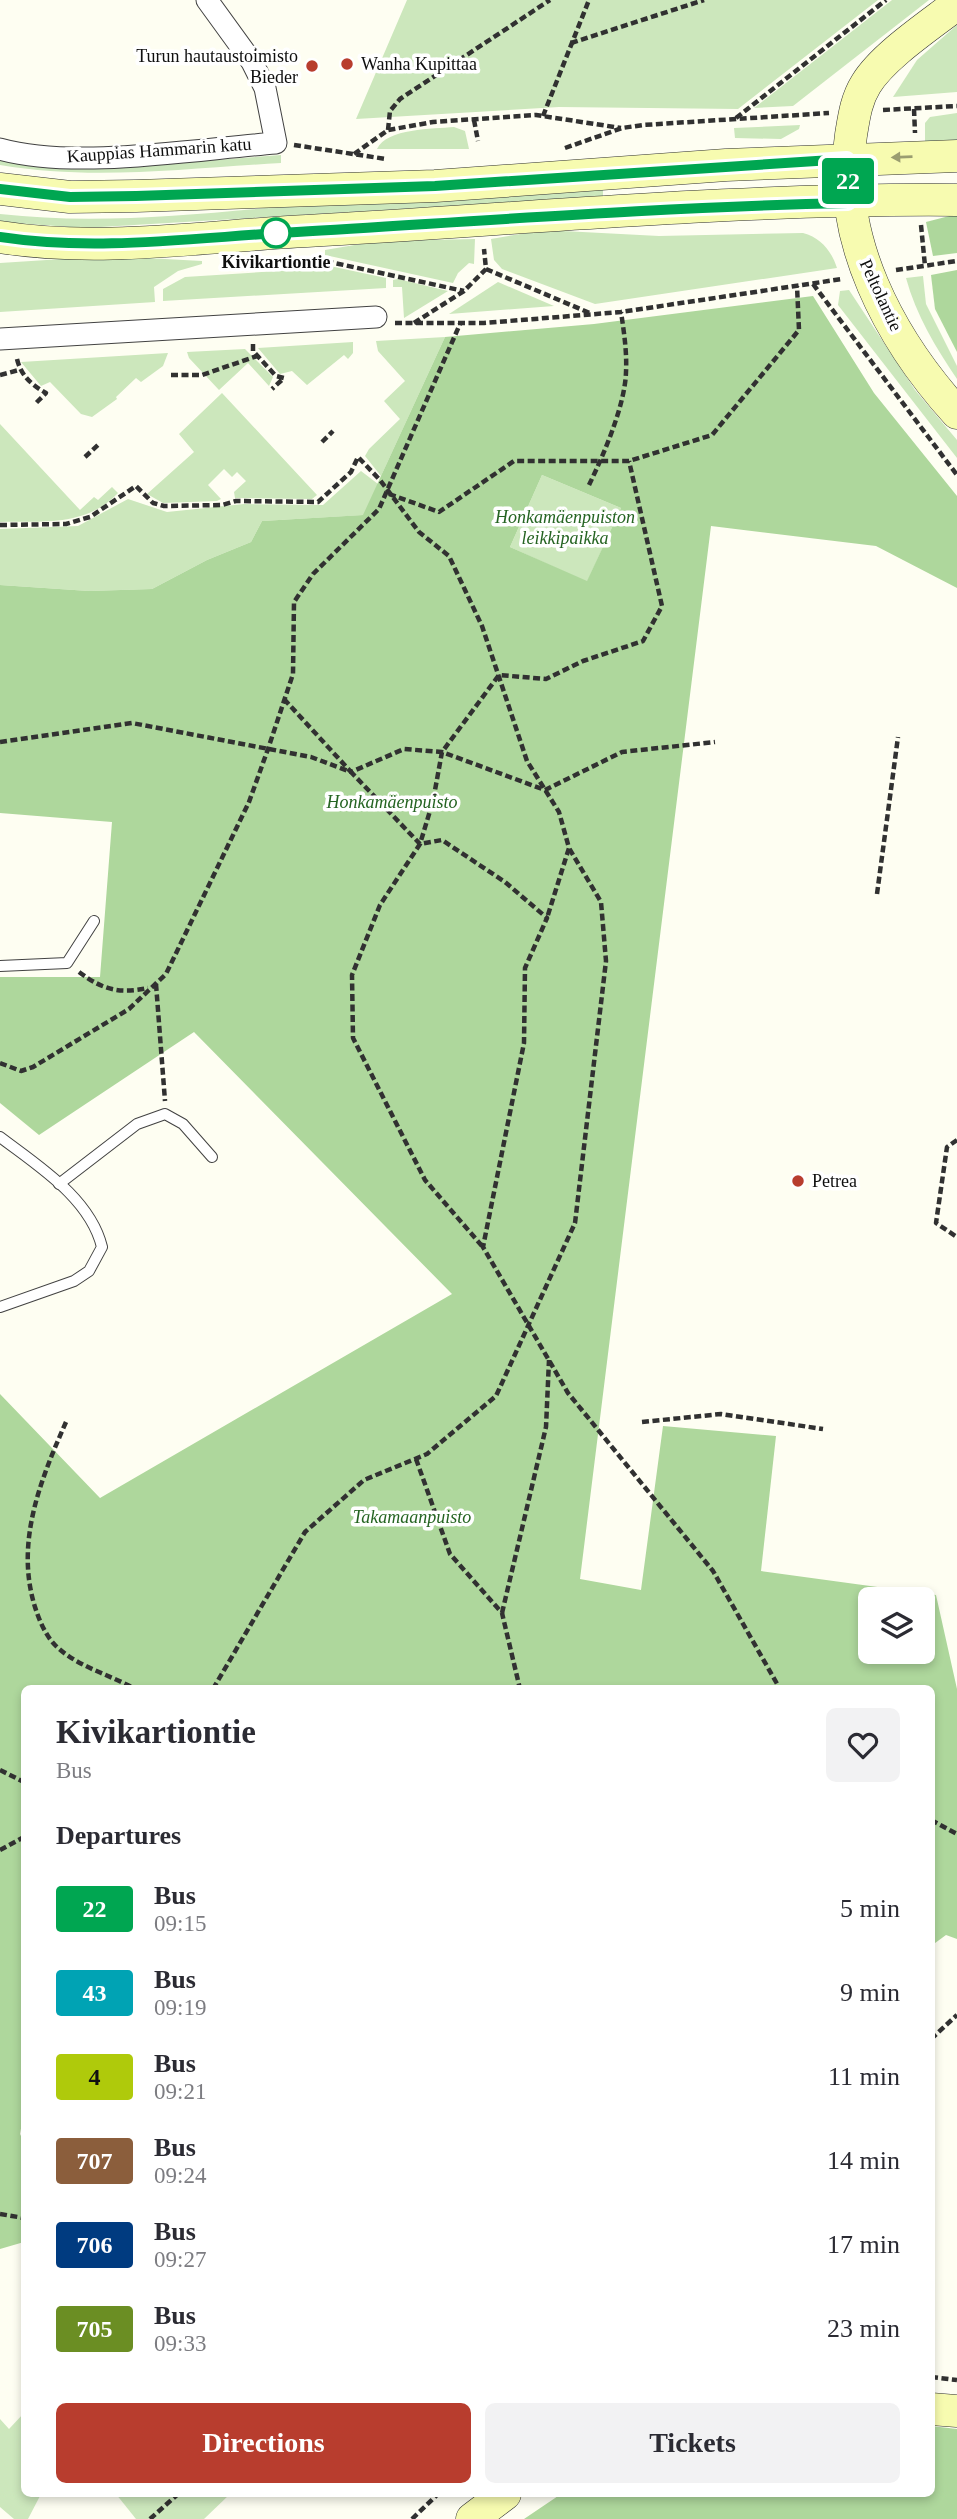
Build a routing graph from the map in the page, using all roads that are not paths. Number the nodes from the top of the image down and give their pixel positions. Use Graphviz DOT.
graph roads {
  1 [pos="207,0"];
  2 [pos="957,4"];
  3 [pos="0,149"];
  4 [pos="957,156"];
  5 [pos="847,159"];
  6 [pos="0,189"];
  7 [pos="957,200"];
  8 [pos="848,203"];
  9 [pos="8,241"];
  10 [pos="376,317"];
  11 [pos="0,339"];
  12 [pos="957,414"];
  13 [pos="93,921"];
  14 [pos="0,966"];
  15 [pos="0,1136"];
  16 [pos="212,1157"];
  17 [pos="59,1184"];
  18 [pos="0,1307"];
  19 [pos="935,2409"];
  20 [pos="957,2411"];
  21 [pos="501,2497"];
  22 [pos="472,2519"];
  1 -- 3 [label="street, Kauppias Hammarin katu"];
  2 -- 5 [label="main road, Peltolantie"];
  4 -- 5 [label="main road, one-way"];
  5 -- 6 [label="main road"];
  5 -- 8 [label="main road, Peltolantie"];
  7 -- 8 [label="main road"];
  8 -- 9 [label="main road"];
  8 -- 12 [label="main road, Peltolantie"];
  10 -- 11 [label="street"];
  13 -- 14 [label="lane"];
  15 -- 17 [label="lane"];
  16 -- 17 [label="lane"];
  17 -- 18 [label="lane"];
  19 -- 20 [label="main road"];
  21 -- 22 [label="main road"];
}
